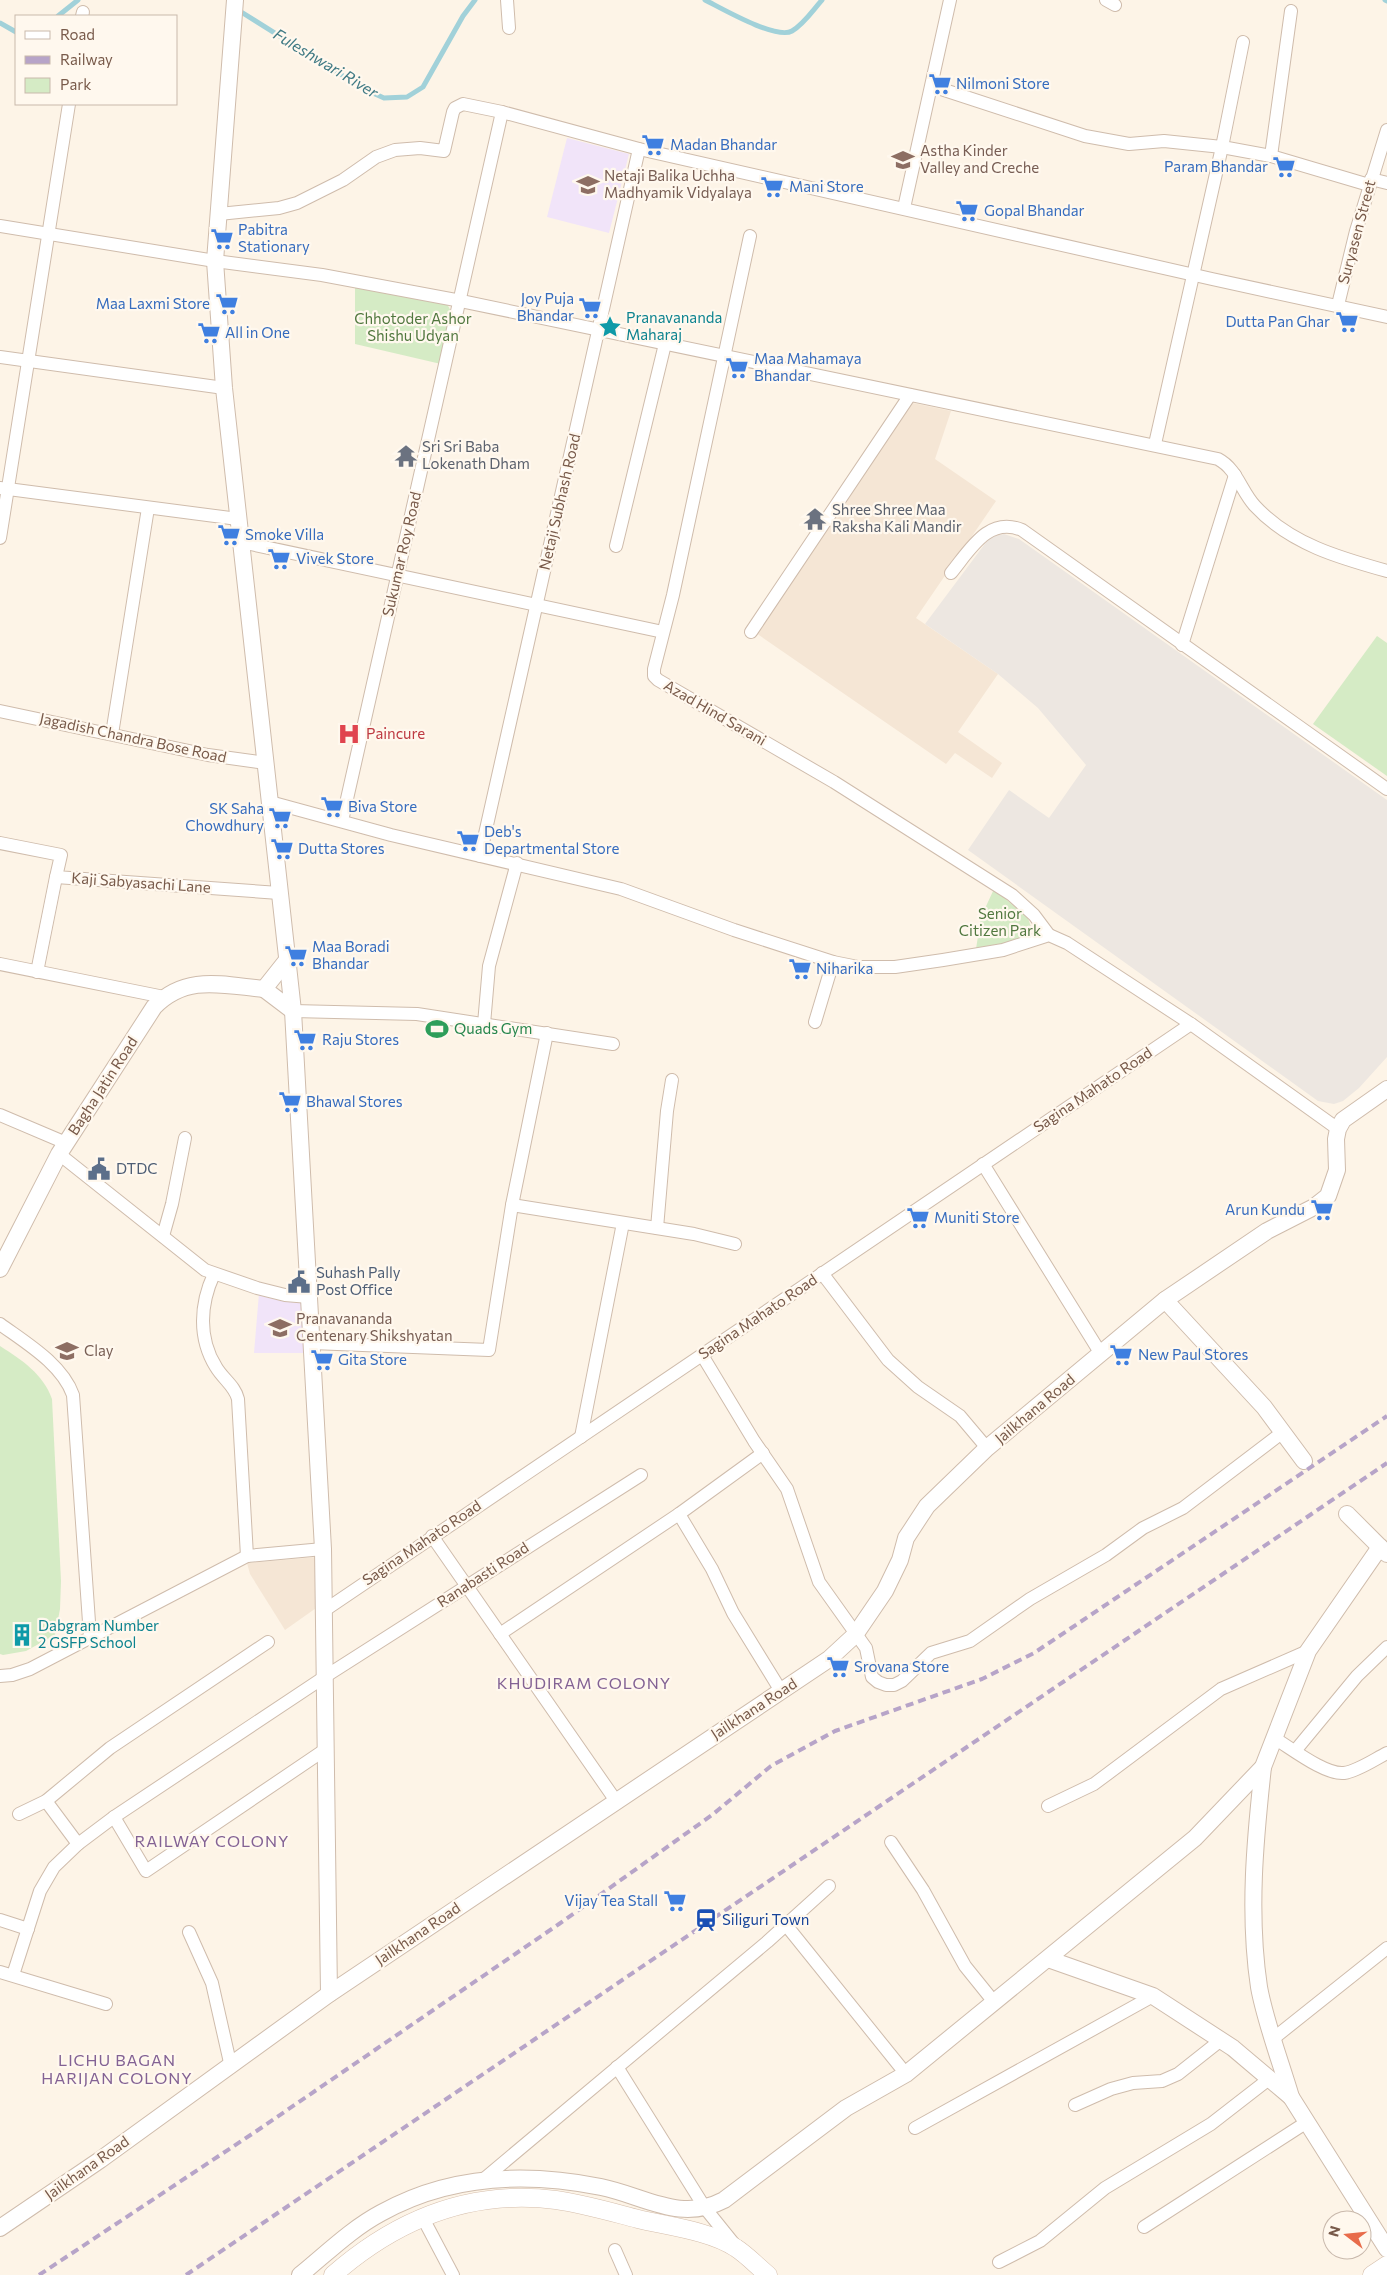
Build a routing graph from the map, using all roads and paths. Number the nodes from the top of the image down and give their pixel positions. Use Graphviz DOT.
graph roads {
  1 [pos="235,0"];
  2 [pos="507,0"];
  3 [pos="950,0"];
  4 [pos="1291,11"];
  5 [pos="509,28"];
  6 [pos="1243,42"];
  7 [pos="932,86"];
  8 [pos="69,105"];
  9 [pos="502,112"];
  10 [pos="1387,130"];
  11 [pos="1222,147"];
  12 [pos="639,149"];
  13 [pos="1272,156"];
  14 [pos="1370,182"];
  15 [pos="1387,183"];
  16 [pos="904,208"];
  17 [pos="219,214"];
  18 [pos="0,226"];
  19 [pos="50,235"];
  20 [pos="750,236"];
  21 [pos="215,261"];
  22 [pos="1194,275"];
  23 [pos="461,301"];
  24 [pos="1338,305"];
  25 [pos="1387,317"];
  26 [pos="598,330"];
  27 [pos="665,344"];
  28 [pos="724,354"];
  29 [pos="0,357"];
  30 [pos="29,361"];
  31 [pos="224,388"];
  32 [pos="910,395"];
  33 [pos="1155,444"];
  34 [pos="1235,475"];
  35 [pos="4,488"];
  36 [pos="148,508"];
  37 [pos="238,519"];
  38 [pos="0,538"];
  39 [pos="241,542"];
  40 [pos="616,546"];
  41 [pos="1387,572"];
  42 [pos="951,573"];
  43 [pos="397,575"];
  44 [pos="538,604"];
  45 [pos="663,632"];
  46 [pos="751,632"];
  47 [pos="1182,645"];
  48 [pos="0,711"];
  49 [pos="112,734"];
  50 [pos="266,763"];
  51 [pos="1387,789"];
  52 [pos="270,802"];
  53 [pos="342,822"];
  54 [pos="0,843"];
  55 [pos="480,856"];
  56 [pos="517,863"];
  57 [pos="56,877"];
  58 [pos="280,892"];
  59 [pos="1049,935"];
  60 [pos="287,960"];
  61 [pos="833,962"];
  62 [pos="0,964"];
  63 [pos="37,972"];
  64 [pos="264,989"];
  65 [pos="164,997"];
  66 [pos="293,1011"];
  67 [pos="815,1022"];
  68 [pos="484,1024"];
  69 [pos="1191,1024"];
  70 [pos="547,1033"];
  71 [pos="613,1044"];
  72 [pos="672,1080"];
  73 [pos="1387,1089"];
  74 [pos="0,1115"];
  75 [pos="1338,1128"];
  76 [pos="185,1138"];
  77 [pos="63,1148"];
  78 [pos="984,1164"];
  79 [pos="512,1205"];
  80 [pos="623,1223"];
  81 [pos="658,1228"];
  82 [pos="163,1236"];
  83 [pos="734,1244"];
  84 [pos="0,1269"];
  85 [pos="822,1273"];
  86 [pos="214,1274"];
  87 [pos="309,1297"];
  88 [pos="1165,1300"];
  89 [pos="0,1324"];
  90 [pos="312,1343"];
  91 [pos="702,1354"];
  92 [pos="1100,1354"];
  93 [pos="1283,1432"];
  94 [pos="581,1436"];
  95 [pos="987,1448"];
  96 [pos="763,1453"];
  97 [pos="1304,1461"];
  98 [pos="641,1475"];
  99 [pos="679,1514"];
  100 [pos="1347,1514"];
  101 [pos="432,1536"];
  102 [pos="323,1549"];
  103 [pos="1385,1551"];
  104 [pos="247,1556"];
  105 [pos="465,1585"];
  106 [pos="325,1610"];
  107 [pos="500,1634"];
  108 [pos="855,1635"];
  109 [pos="90,1636"];
  110 [pos="268,1642"];
  111 [pos="1387,1647"];
  112 [pos="1308,1651"];
  113 [pos="0,1676"];
  114 [pos="326,1676"];
  115 [pos="781,1691"];
  116 [pos="1274,1738"];
  117 [pos="326,1749"];
  118 [pos="1295,1751"];
  119 [pos="1387,1753"];
  120 [pos="1263,1767"];
  121 [pos="46,1801"];
  122 [pos="616,1801"];
  123 [pos="1048,1806"];
  124 [pos="19,1814"];
  125 [pos="114,1817"];
  126 [pos="891,1842"];
  127 [pos="78,1844"];
  128 [pos="829,1886"];
  129 [pos="0,1920"];
  130 [pos="786,1925"];
  131 [pos="28,1929"];
  132 [pos="189,1932"];
  133 [pos="1387,1948"];
  134 [pos="1048,1959"];
  135 [pos="0,1972"];
  136 [pos="13,1975"];
  137 [pos="330,1994"];
  138 [pos="1153,1996"];
  139 [pos="994,2002"];
  140 [pos="106,2004"];
  141 [pos="1274,2038"];
  142 [pos="1221,2040"];
  143 [pos="231,2067"];
  144 [pos="617,2067"];
  145 [pos="906,2074"];
  146 [pos="1269,2078"];
  147 [pos="1291,2097"];
  148 [pos="1075,2105"];
  149 [pos="1307,2122"];
  150 [pos="915,2128"];
  151 [pos="485,2178"];
  152 [pos="705,2208"];
  153 [pos="425,2222"];
  154 [pos="1144,2227"];
  155 [pos="0,2228"];
  156 [pos="737,2248"];
  157 [pos="1387,2249"];
  158 [pos="615,2250"];
  159 [pos="999,2262"];
  160 [pos="300,2275"];
  161 [pos="333,2275"];
  162 [pos="453,2275"];
  163 [pos="626,2275"];
  164 [pos="768,2275"];
  1 -- 17 [label="street"];
  2 -- 5 [label="street"];
  3 -- 7 [label="street"];
  4 -- 13 [label="street"];
  6 -- 11 [label="street"];
  7 -- 11 [label="street"];
  7 -- 16 [label="street"];
  8 -- 19 [label="street"];
  9 -- 12 [label="street"];
  9 -- 17 [label="street"];
  9 -- 23 [label="street, Sukumar Roy Road"];
  10 -- 14 [label="street, Suryasen Street"];
  11 -- 13 [label="street"];
  11 -- 22 [label="street"];
  12 -- 16 [label="street"];
  12 -- 26 [label="street, Netaji Subhash Road"];
  13 -- 14 [label="street"];
  14 -- 15 [label="street"];
  14 -- 24 [label="street, Suryasen Street"];
  16 -- 22 [label="street"];
  17 -- 21 [label="street"];
  18 -- 19 [label="street"];
  19 -- 21 [label="street"];
  19 -- 30 [label="street"];
  20 -- 28 [label="street, Azad Hind Sarani"];
  21 -- 23 [label="street"];
  21 -- 31 [label="street"];
  22 -- 24 [label="street"];
  22 -- 33 [label="street"];
  23 -- 26 [label="street"];
  23 -- 43 [label="street, Sukumar Roy Road"];
  24 -- 25 [label="street"];
  26 -- 27 [label="street"];
  26 -- 44 [label="street, Netaji Subhash Road"];
  27 -- 28 [label="street"];
  27 -- 40 [label="street"];
  28 -- 32 [label="street"];
  28 -- 45 [label="street, Azad Hind Sarani"];
  29 -- 30 [label="street"];
  30 -- 31 [label="street"];
  30 -- 35 [label="street"];
  31 -- 37 [label="street"];
  32 -- 33 [label="street"];
  32 -- 46 [label="street"];
  33 -- 34 [label="street"];
  34 -- 41 [label="street"];
  34 -- 47 [label="street"];
  35 -- 36 [label="street"];
  35 -- 38 [label="street"];
  36 -- 37 [label="street"];
  36 -- 49 [label="street"];
  37 -- 39 [label="street"];
  39 -- 43 [label="street"];
  39 -- 50 [label="street"];
  42 -- 47 [label="street"];
  43 -- 44 [label="street"];
  43 -- 53 [label="street, Sukumar Roy Road"];
  44 -- 45 [label="street"];
  44 -- 55 [label="street, Netaji Subhash Road"];
  45 -- 59 [label="street, Azad Hind Sarani"];
  47 -- 51 [label="street"];
  48 -- 49 [label="street, Jagadish Chandra Bose Road"];
  49 -- 50 [label="street, Jagadish Chandra Bose Road"];
  50 -- 52 [label="street"];
  52 -- 53 [label="street"];
  52 -- 58 [label="street"];
  53 -- 55 [label="street"];
  54 -- 57 [label="street, Kaji Sabyasachi Lane"];
  55 -- 56 [label="street"];
  56 -- 61 [label="street"];
  56 -- 68 [label="street"];
  57 -- 58 [label="street, Kaji Sabyasachi Lane"];
  57 -- 63 [label="street"];
  58 -- 60 [label="street"];
  59 -- 61 [label="street"];
  59 -- 69 [label="street"];
  60 -- 64 [label="street"];
  60 -- 66 [label="street"];
  61 -- 67 [label="street"];
  62 -- 63 [label="street"];
  63 -- 65 [label="street"];
  64 -- 65 [label="street, Bagha Jatin Road"];
  64 -- 66 [label="street"];
  65 -- 77 [label="street, Bagha Jatin Road"];
  66 -- 68 [label="street"];
  66 -- 87 [label="street"];
  68 -- 70 [label="street"];
  69 -- 75 [label="street"];
  69 -- 78 [label="street, Sagina Mahato Road"];
  70 -- 71 [label="street"];
  70 -- 79 [label="street"];
  72 -- 81 [label="street"];
  73 -- 75 [label="street"];
  74 -- 77 [label="street"];
  75 -- 88 [label="street, Jailkhana Road"];
  76 -- 82 [label="street"];
  77 -- 82 [label="street"];
  77 -- 84 [label="street, Bagha Jatin Road"];
  78 -- 85 [label="street, Sagina Mahato Road"];
  78 -- 92 [label="street"];
  79 -- 80 [label="street"];
  79 -- 90 [label="street"];
  80 -- 81 [label="street"];
  80 -- 94 [label="street"];
  81 -- 83 [label="street"];
  82 -- 86 [label="street"];
  85 -- 91 [label="street, Sagina Mahato Road"];
  85 -- 95 [label="street"];
  86 -- 87 [label="street"];
  86 -- 104 [label="street"];
  87 -- 90 [label="street"];
  88 -- 92 [label="street, Jailkhana Road"];
  88 -- 93 [label="street"];
  89 -- 109 [label="street"];
  90 -- 102 [label="street"];
  91 -- 94 [label="street, Sagina Mahato Road"];
  91 -- 96 [label="street"];
  92 -- 95 [label="street, Jailkhana Road"];
  93 -- 97 [label="street"];
  93 -- 108 [label="street"];
  94 -- 101 [label="street, Sagina Mahato Road"];
  95 -- 108 [label="street, Jailkhana Road"];
  96 -- 99 [label="street"];
  96 -- 108 [label="street"];
  98 -- 105 [label="street, Ranabasti Road"];
  99 -- 107 [label="street"];
  99 -- 115 [label="street"];
  100 -- 103 [label="street"];
  101 -- 105 [label="street"];
  101 -- 106 [label="street, Sagina Mahato Road"];
  102 -- 104 [label="street"];
  102 -- 106 [label="street"];
  103 -- 112 [label="street"];
  104 -- 109 [label="street"];
  105 -- 107 [label="street"];
  105 -- 114 [label="street, Ranabasti Road"];
  106 -- 114 [label="street"];
  107 -- 122 [label="street"];
  108 -- 115 [label="street, Jailkhana Road"];
  109 -- 113 [label="street"];
  110 -- 121 [label="street"];
  111 -- 118 [label="street"];
  112 -- 116 [label="street"];
  112 -- 123 [label="street"];
  114 -- 117 [label="street"];
  114 -- 125 [label="street, Ranabasti Road"];
  115 -- 122 [label="street, Jailkhana Road"];
  116 -- 118 [label="street"];
  116 -- 120 [label="street"];
  117 -- 125 [label="street"];
  117 -- 137 [label="street"];
  118 -- 119 [label="street"];
  120 -- 134 [label="street"];
  120 -- 141 [label="street"];
  121 -- 124 [label="street"];
  121 -- 127 [label="street"];
  122 -- 137 [label="street, Jailkhana Road"];
  125 -- 127 [label="street, Ranabasti Road"];
  126 -- 139 [label="street"];
  127 -- 131 [label="street, Ranabasti Road"];
  128 -- 130 [label="street"];
  129 -- 131 [label="street"];
  130 -- 144 [label="street"];
  130 -- 145 [label="street"];
  131 -- 136 [label="street, Ranabasti Road"];
  132 -- 143 [label="street"];
  133 -- 141 [label="street"];
  134 -- 138 [label="street"];
  134 -- 139 [label="street"];
  135 -- 136 [label="street"];
  136 -- 140 [label="street"];
  137 -- 143 [label="street, Jailkhana Road"];
  138 -- 142 [label="street"];
  138 -- 150 [label="street"];
  139 -- 145 [label="street"];
  141 -- 147 [label="street"];
  142 -- 146 [label="street"];
  142 -- 148 [label="street"];
  143 -- 155 [label="street, Jailkhana Road"];
  144 -- 151 [label="street"];
  144 -- 152 [label="street"];
  145 -- 152 [label="street"];
  146 -- 147 [label="street"];
  146 -- 159 [label="street"];
  147 -- 149 [label="street"];
  149 -- 154 [label="street"];
  149 -- 157 [label="street"];
  151 -- 152 [label="street"];
  151 -- 160 [label="street"];
  152 -- 156 [label="street"];
  153 -- 162 [label="street"];
  156 -- 161 [label="main road"];
  156 -- 164 [label="main road"];
  158 -- 163 [label="street"];
}
